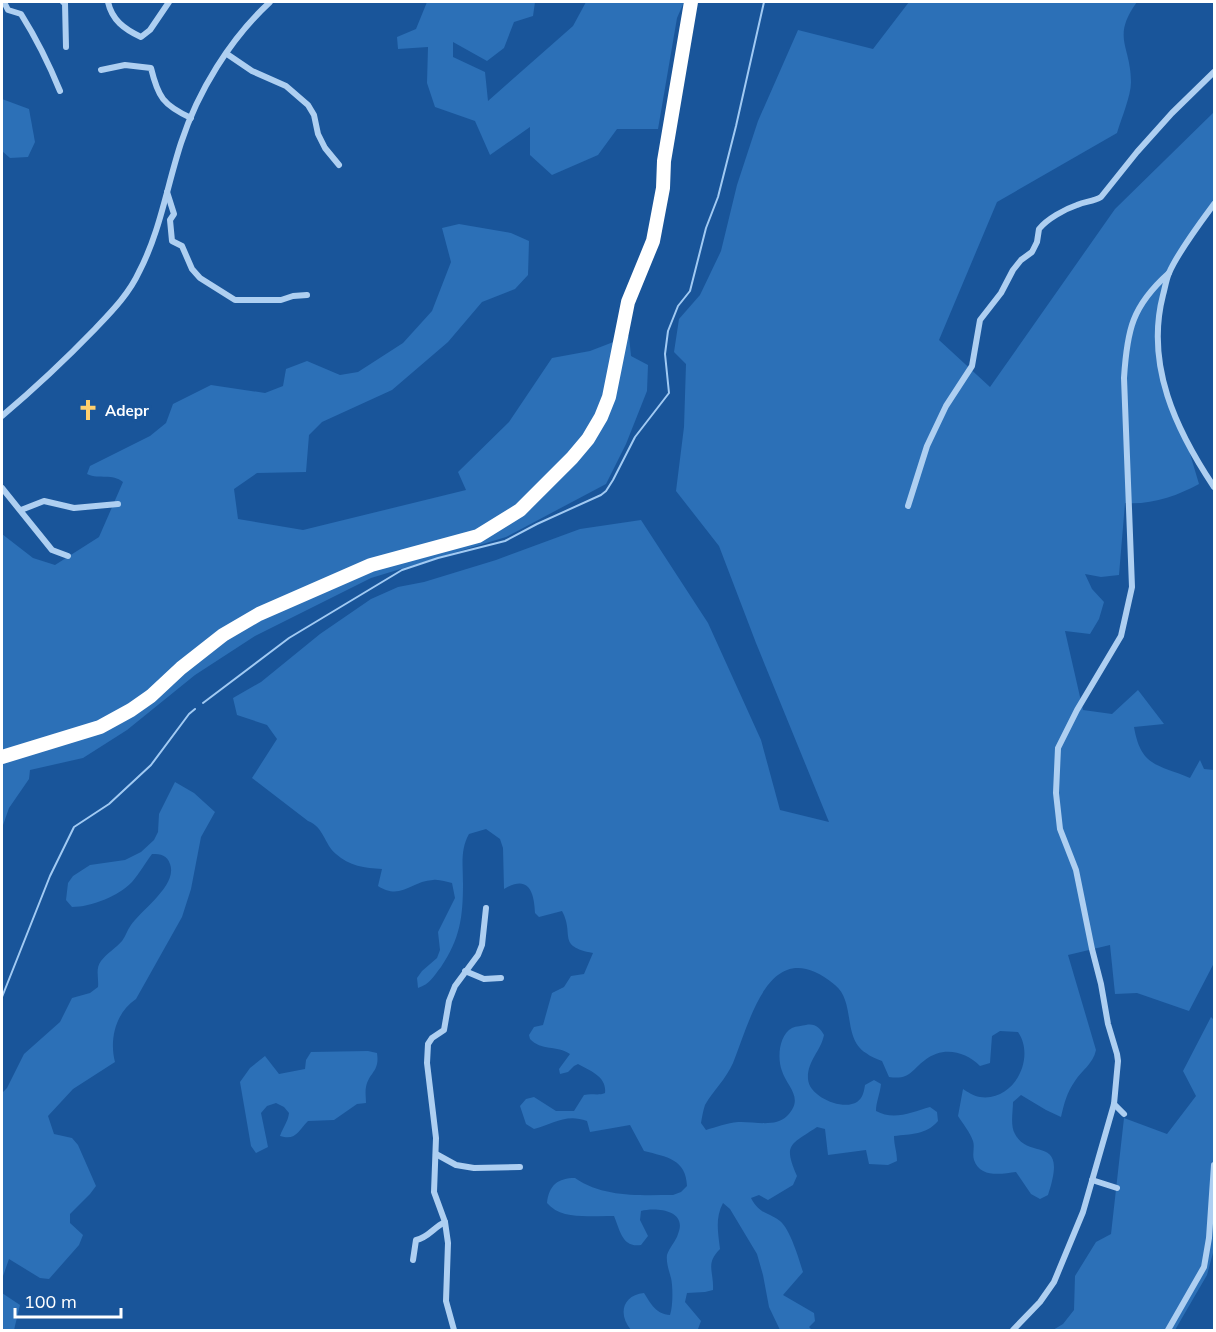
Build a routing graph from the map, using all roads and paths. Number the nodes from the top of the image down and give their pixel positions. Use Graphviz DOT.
graph roads {
  1 [pos="4,2"];
  2 [pos="63,2"];
  3 [pos="108,2"];
  4 [pos="169,2"];
  5 [pos="270,2"];
  6 [pos="691,2"];
  7 [pos="66,47"];
  8 [pos="227,54"];
  9 [pos="101,70"];
  10 [pos="1215,72"];
  11 [pos="60,91"];
  12 [pos="190,118"];
  13 [pos="339,165"];
  14 [pos="167,192"];
  15 [pos="1215,204"];
  16 [pos="1169,273"];
  17 [pos="307,295"];
  18 [pos="2,416"];
  19 [pos="2,488"];
  20 [pos="1215,488"];
  21 [pos="118,504"];
  22 [pos="908,506"];
  23 [pos="21,510"];
  24 [pos="68,556"];
  25 [pos="2,757"];
  26 [pos="486,908"];
  27 [pos="465,971"];
  28 [pos="501,978"];
  29 [pos="1114,1104"];
  30 [pos="1124,1114"];
  31 [pos="436,1154"];
  32 [pos="1215,1165"];
  33 [pos="520,1167"];
  34 [pos="1092,1180"];
  35 [pos="1117,1188"];
  36 [pos="445,1222"];
  37 [pos="413,1260"];
  38 [pos="454,1330"];
  39 [pos="1013,1330"];
  40 [pos="1168,1330"];
  1 -- 11 [label="street"];
  2 -- 7 [label="street"];
  3 -- 4 [label="street"];
  5 -- 8 [label="street"];
  6 -- 25 [label="highway"];
  8 -- 12 [label="street"];
  8 -- 13 [label="street"];
  9 -- 12 [label="street"];
  10 -- 22 [label="street"];
  12 -- 14 [label="street"];
  14 -- 17 [label="street"];
  14 -- 18 [label="street"];
  15 -- 16 [label="street"];
  16 -- 20 [label="street"];
  16 -- 29 [label="street"];
  19 -- 23 [label="street"];
  21 -- 23 [label="street"];
  23 -- 24 [label="street"];
  26 -- 27 [label="street"];
  27 -- 28 [label="street"];
  27 -- 31 [label="street"];
  29 -- 30 [label="street"];
  29 -- 34 [label="street"];
  31 -- 33 [label="street"];
  31 -- 36 [label="street"];
  32 -- 40 [label="street"];
  34 -- 35 [label="street"];
  34 -- 39 [label="street"];
  36 -- 37 [label="street"];
  36 -- 38 [label="street"];
}
